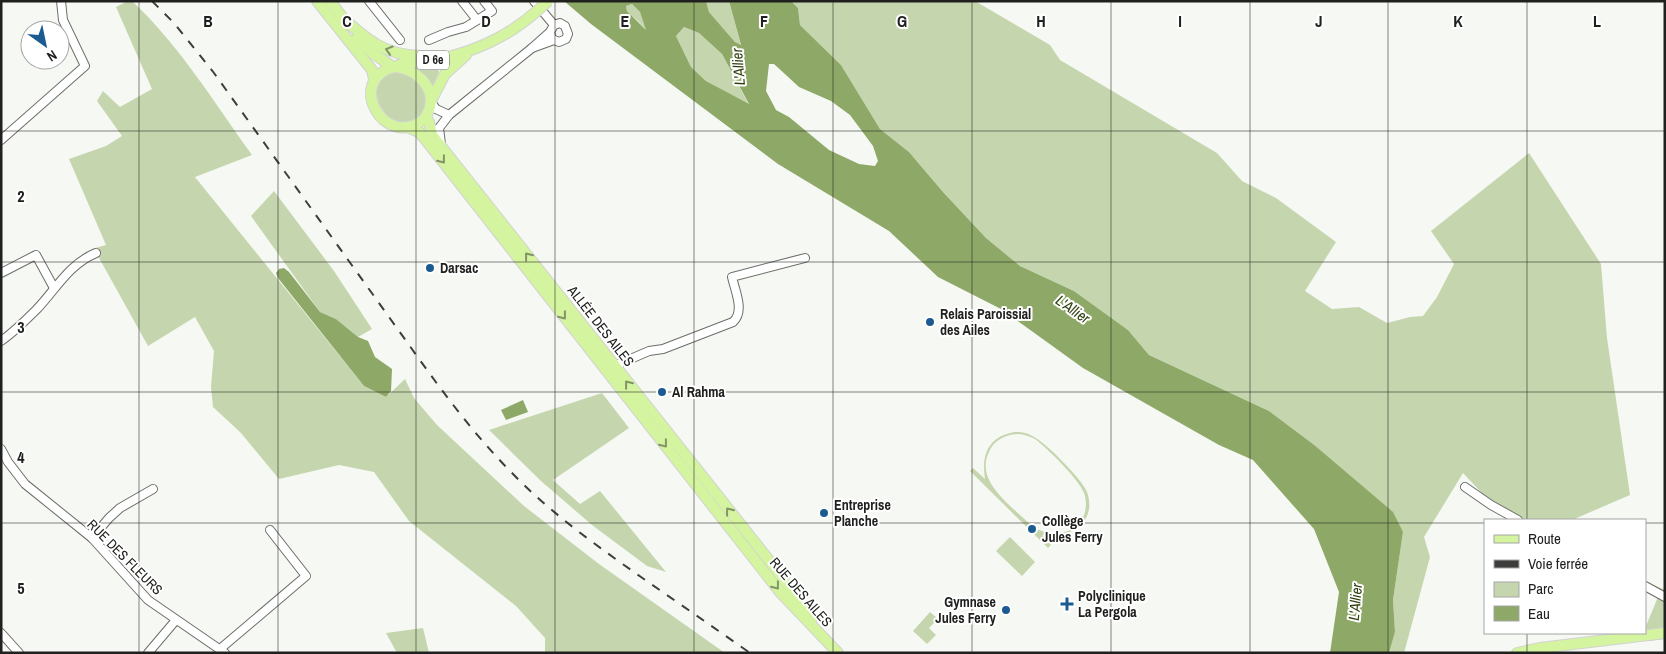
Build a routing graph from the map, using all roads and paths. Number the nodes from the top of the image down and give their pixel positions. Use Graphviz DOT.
graph roads {
  1 [pos="61,1"];
  2 [pos="318,1"];
  3 [pos="330,1"];
  4 [pos="369,1"];
  5 [pos="462,1"];
  6 [pos="484,1"];
  7 [pos="548,1"];
  8 [pos="535,6"];
  9 [pos="343,18"];
  10 [pos="477,20"];
  11 [pos="552,28"];
  12 [pos="400,40"];
  13 [pos="429,40"];
  14 [pos="554,40"];
  15 [pos="532,48"];
  16 [pos="472,51"];
  17 [pos="393,67"];
  18 [pos="374,79"];
  19 [pos="431,102"];
  20 [pos="426,116"];
  21 [pos="447,118"];
  22 [pos="407,127"];
  23 [pos="1,140"];
  24 [pos="442,146"];
  25 [pos="96,253"];
  26 [pos="805,258"];
  27 [pos="1,273"];
  28 [pos="54,288"];
  29 [pos="1,341"];
  30 [pos="610,368"];
  31 [pos="1,449"];
  32 [pos="1465,487"];
  33 [pos="153,489"];
  34 [pos="1516,519"];
  35 [pos="270,530"];
  36 [pos="92,538"];
  37 [pos="746,548"];
  38 [pos="759,550"];
  39 [pos="1646,587"];
  40 [pos="1665,597"];
  41 [pos="176,620"];
  42 [pos="1,633"];
  43 [pos="1665,633"];
  44 [pos="223,651"];
  45 [pos="19,653"];
  46 [pos="148,653"];
  47 [pos="838,653"];
  48 [pos="843,653"];
  49 [pos="1517,653"];
  1 -- 23 [label="street"];
  2 -- 18 [label="main road"];
  3 -- 9 [label="main road"];
  4 -- 12 [label="street"];
  5 -- 10 [label="street"];
  6 -- 10 [label="street"];
  7 -- 8 [label="main road, D 6e, bridge"];
  8 -- 11 [label="street"];
  8 -- 16 [label="main road, D 6e"];
  16 -- 9 [label="main road, one-way"];
  9 -- 17 [label="main road"];
  10 -- 13 [label="street"];
  11 -- 14 [label="street"];
  11 -- 14 [label="street"];
  11 -- 15 [label="street"];
  14 -- 15 [label="street"];
  15 -- 21 [label="street"];
  16 -- 17 [label="main road, D 6e"];
  16 -- 19 [label="main road, D 6e"];
  17 -- 18 [label="main road"];
  17 -- 19 [label="main road"];
  18 -- 22 [label="main road"];
  19 -- 20 [label="main road"];
  19 -- 21 [label="street"];
  20 -- 21 [label="street"];
  20 -- 22 [label="main road"];
  20 -- 24 [label="main road, ALLÉE DES AILES"];
  21 -- 24 [label="street"];
  22 -- 30 [label="main road, ALLÉE DES AILES, one-way"];
  30 -- 24 [label="main road, ALLÉE DES AILES, one-way"];
  25 -- 28 [label="street"];
  26 -- 30 [label="street"];
  27 -- 28 [label="street"];
  28 -- 29 [label="street"];
  30 -- 37 [label="main road, ALLÉE DES AILES, one-way"];
  38 -- 30 [label="main road, ALLÉE DES AILES, one-way"];
  31 -- 36 [label="street, RUE DES FLEURS"];
  32 -- 34 [label="street"];
  33 -- 36 [label="street"];
  35 -- 44 [label="street"];
  36 -- 41 [label="street, RUE DES FLEURS"];
  37 -- 47 [label="main road, RUE DES AILES, one-way"];
  38 -- 48 [label="main road, RUE DES AILES"];
  39 -- 40 [label="street"];
  41 -- 44 [label="street, RUE DES FLEURS"];
  41 -- 46 [label="street"];
  42 -- 45 [label="street"];
  43 -- 49 [label="main road"];
}
